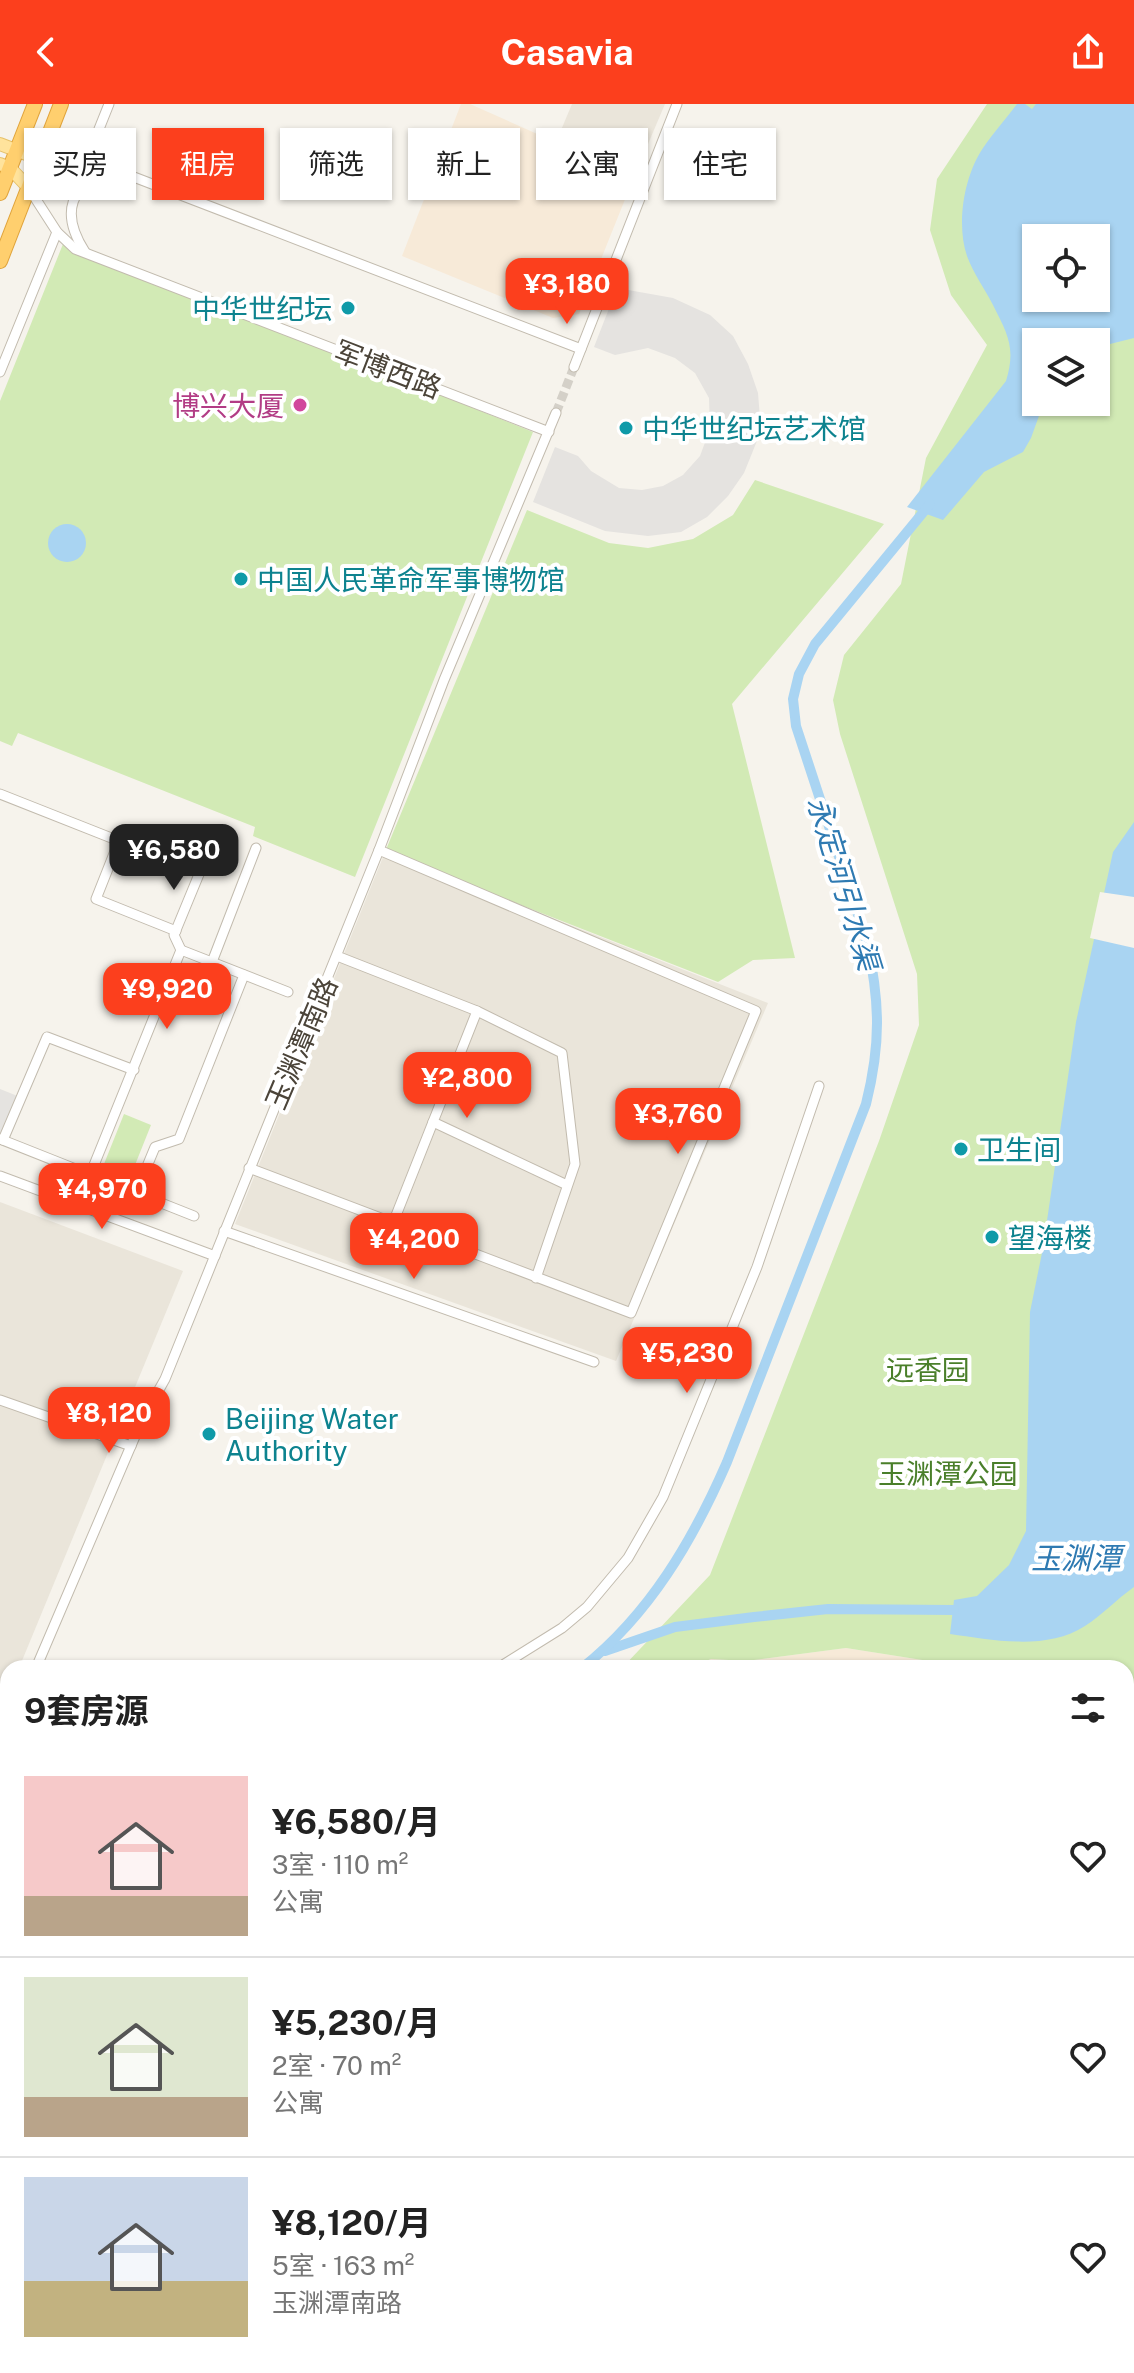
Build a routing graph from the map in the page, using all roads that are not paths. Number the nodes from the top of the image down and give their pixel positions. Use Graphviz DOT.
graph roads {
  1 [pos="35,104"];
  2 [pos="61,104"];
  3 [pos="109,104"];
  4 [pos="677,104"];
  5 [pos="51,128"];
  6 [pos="99,128"];
  7 [pos="0,144"];
  8 [pos="17,151"];
  9 [pos="24,154"];
  10 [pos="5,166"];
  11 [pos="136,178"];
  12 [pos="24,183"];
  13 [pos="0,193"];
  14 [pos="24,198"];
  15 [pos="36,200"];
  16 [pos="74,200"];
  17 [pos="57,232"];
  18 [pos="86,253"];
  19 [pos="0,261"];
  20 [pos="581,349"];
  21 [pos="574,367"];
  22 [pos="0,372"];
  23 [pos="556,413"];
  24 [pos="549,432"];
  25 [pos="0,794"];
  26 [pos="216,833"];
  27 [pos="256,848"];
  28 [pos="379,850"];
  29 [pos="176,931"];
  30 [pos="181,950"];
  31 [pos="337,956"];
  32 [pos="212,962"];
  33 [pos="244,975"];
  34 [pos="288,992"];
  35 [pos="477,1011"];
  36 [pos="134,1070"];
  37 [pos="819,1086"];
  38 [pos="433,1122"];
  39 [pos="2,1139"];
  40 [pos="249,1168"];
  41 [pos="90,1175"];
  42 [pos="0,1176"];
  43 [pos="567,1185"];
  44 [pos="136,1193"];
  45 [pos="194,1216"];
  46 [pos="393,1223"];
  47 [pos="224,1231"];
  48 [pos="215,1256"];
  49 [pos="536,1278"];
  50 [pos="594,1362"];
  51 [pos="0,1400"];
  52 [pos="131,1446"];
  53 [pos="39,1660"];
  54 [pos="511,1660"];
  1 -- 8 [label="highway"];
  2 -- 5 [label="highway"];
  3 -- 6 [label="street"];
  4 -- 20 [label="street"];
  7 -- 8 [label="main road"];
  8 -- 9 [label="main road"];
  8 -- 10 [label="highway"];
  10 -- 12 [label="main road"];
  10 -- 13 [label="highway"];
  11 -- 20 [label="street"];
  14 -- 19 [label="highway"];
  15 -- 17 [label="street, 军博西路"];
  16 -- 18 [label="street"];
  17 -- 18 [label="street, 军博西路"];
  17 -- 22 [label="street"];
  18 -- 24 [label="street, 军博西路"];
  20 -- 21 [label="street"];
  23 -- 24 [label="street, 玉渊潭南路"];
  24 -- 28 [label="street, 玉渊潭南路"];
  25 -- 29 [label="street"];
  26 -- 29 [label="street"];
  27 -- 32 [label="street"];
  28 -- 31 [label="street, 玉渊潭南路"];
  28 -- 49 [label="street"];
  29 -- 30 [label="street"];
  30 -- 32 [label="street"];
  30 -- 36 [label="street"];
  31 -- 35 [label="street"];
  31 -- 40 [label="street, 玉渊潭南路"];
  32 -- 33 [label="street"];
  33 -- 34 [label="street"];
  33 -- 44 [label="street"];
  35 -- 38 [label="street"];
  35 -- 43 [label="street"];
  36 -- 39 [label="street"];
  36 -- 41 [label="street"];
  37 -- 54 [label="street"];
  38 -- 43 [label="street"];
  38 -- 46 [label="street"];
  39 -- 41 [label="street"];
  40 -- 46 [label="street"];
  40 -- 47 [label="street, 玉渊潭南路"];
  41 -- 44 [label="street"];
  42 -- 48 [label="street"];
  43 -- 49 [label="street"];
  44 -- 45 [label="street"];
  46 -- 49 [label="street"];
  47 -- 48 [label="street, 玉渊潭南路"];
  47 -- 50 [label="street"];
  48 -- 52 [label="street, 玉渊潭南路"];
  51 -- 52 [label="street"];
  52 -- 53 [label="street, 玉渊潭南路"];
}
